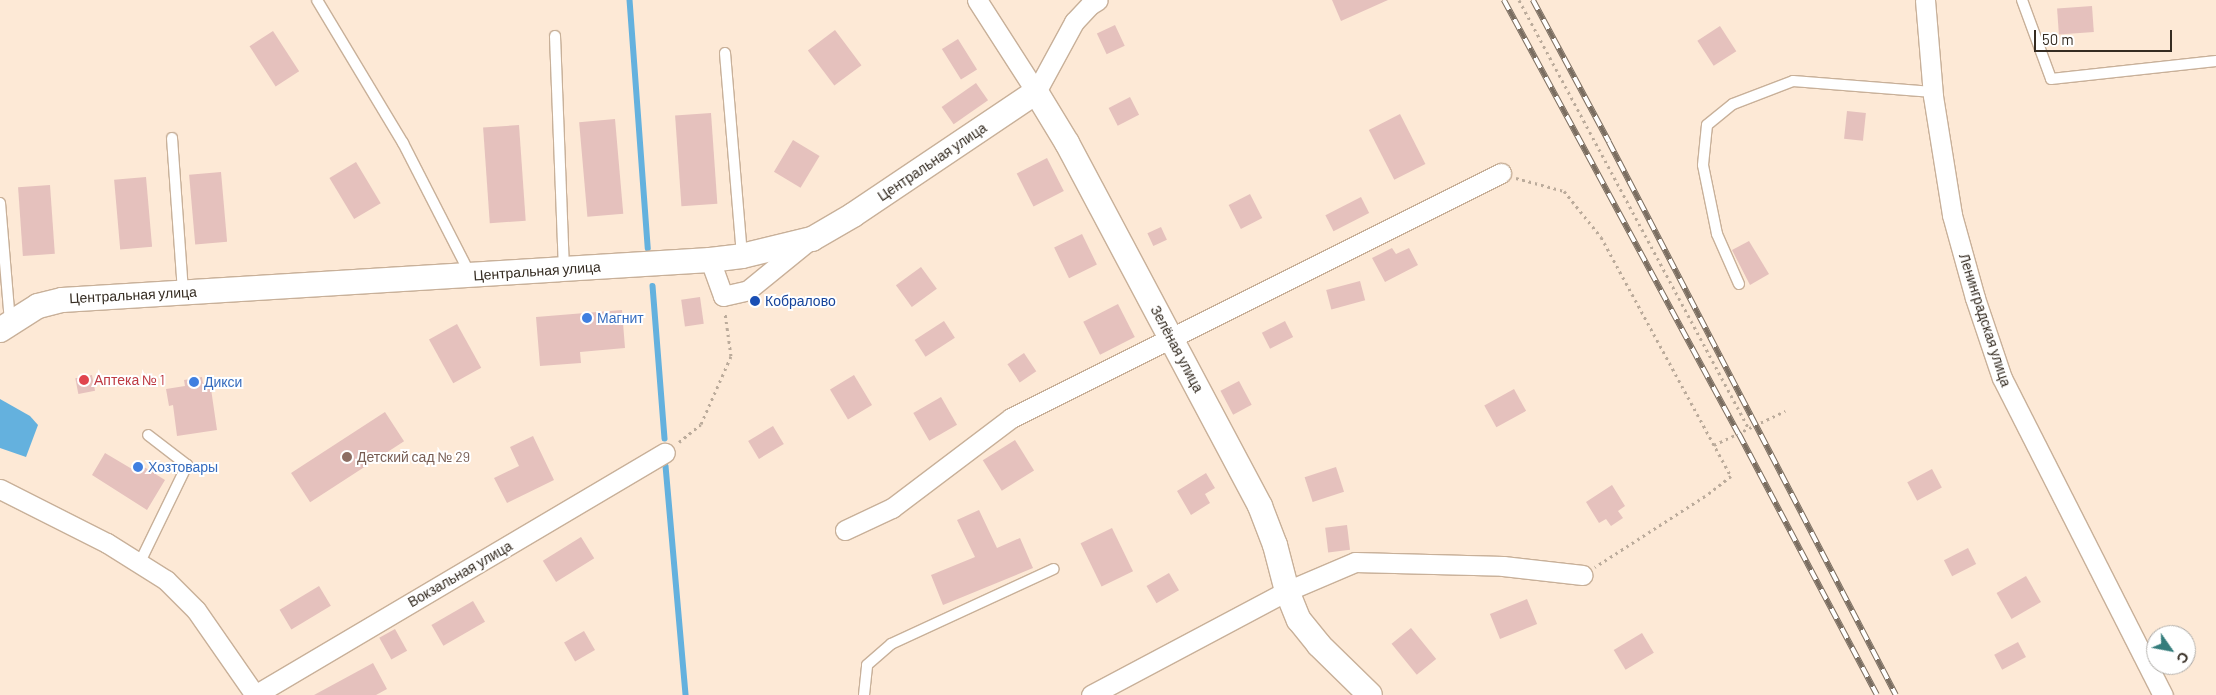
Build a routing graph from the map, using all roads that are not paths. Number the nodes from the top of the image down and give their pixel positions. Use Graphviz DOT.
graph roads {
  1 [pos="317,0"];
  2 [pos="977,0"];
  3 [pos="1098,0"];
  4 [pos="1925,0"];
  5 [pos="2022,0"];
  6 [pos="555,36"];
  7 [pos="725,53"];
  8 [pos="2216,61"];
  9 [pos="1036,92"];
  10 [pos="1933,92"];
  11 [pos="172,138"];
  12 [pos="1501,173"];
  13 [pos="0,203"];
  14 [pos="812,239"];
  15 [pos="742,256"];
  16 [pos="710,260"];
  17 [pos="564,269"];
  18 [pos="471,275"];
  19 [pos="1738,284"];
  20 [pos="183,292"];
  21 [pos="5,325"];
  22 [pos="1171,337"];
  23 [pos="148,435"];
  24 [pos="665,454"];
  25 [pos="0,489"];
  26 [pos="845,530"];
  27 [pos="140,562"];
  28 [pos="1053,568"];
  29 [pos="1582,575"];
  30 [pos="1286,591"];
  31 [pos="255,695"];
  32 [pos="864,695"];
  33 [pos="1090,695"];
  34 [pos="1370,695"];
  35 [pos="2163,695"];
  1 -- 18 [label="lane"];
  2 -- 9 [label="street, Зелёная улица"];
  3 -- 9 [label="street"];
  4 -- 10 [label="street, Ленинградская улица"];
  5 -- 8 [label="lane"];
  6 -- 17 [label="lane"];
  7 -- 15 [label="lane"];
  9 -- 14 [label="street, Центральная улица"];
  9 -- 22 [label="street, Зелёная улица"];
  10 -- 19 [label="lane"];
  10 -- 35 [label="street, Ленинградская улица"];
  11 -- 20 [label="lane"];
  12 -- 22 [label="street"];
  13 -- 21 [label="lane"];
  14 -- 15 [label="street, Центральная улица"];
  14 -- 16 [label="street"];
  15 -- 16 [label="street, Центральная улица"];
  16 -- 17 [label="street, Центральная улица"];
  17 -- 18 [label="street, Центральная улица"];
  18 -- 20 [label="street, Центральная улица"];
  20 -- 21 [label="street, Центральная улица"];
  22 -- 26 [label="street"];
  22 -- 30 [label="street, Зелёная улица"];
  23 -- 27 [label="lane"];
  24 -- 31 [label="street, Вокзальная улица"];
  25 -- 27 [label="street"];
  27 -- 31 [label="street"];
  28 -- 32 [label="lane"];
  29 -- 30 [label="street"];
  30 -- 33 [label="street"];
  30 -- 34 [label="street, Зелёная улица"];
}
